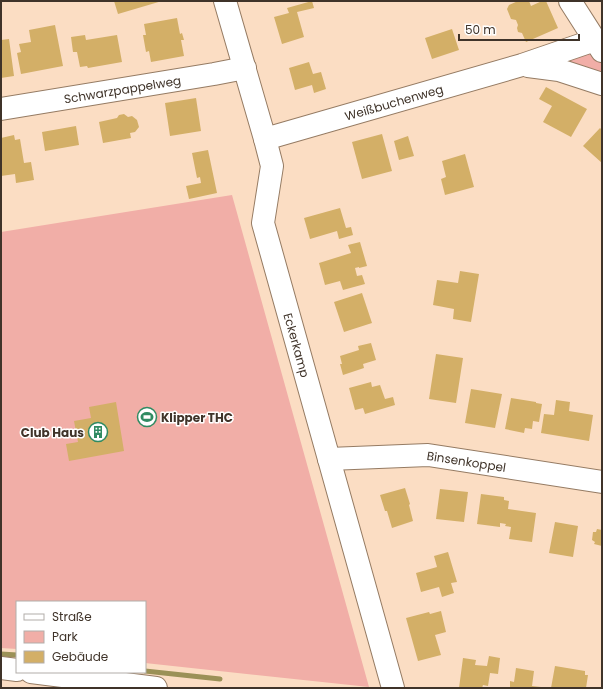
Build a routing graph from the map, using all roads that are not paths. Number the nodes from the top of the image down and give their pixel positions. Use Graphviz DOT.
graph roads {
  1 [pos="225,1"];
  2 [pos="570,1"];
  3 [pos="599,46"];
  4 [pos="522,65"];
  5 [pos="245,68"];
  6 [pos="602,84"];
  7 [pos="1,109"];
  8 [pos="265,139"];
  9 [pos="329,459"];
  10 [pos="602,482"];
  11 [pos="1,668"];
  12 [pos="16,670"];
  13 [pos="36,678"];
  14 [pos="156,688"];
  15 [pos="394,688"];
  1 -- 5 [label="street, Eckerkamp"];
  2 -- 3 [label="street"];
  3 -- 4 [label="street, Weißbuchenweg"];
  4 -- 6 [label="street, Weißbuchenweg"];
  4 -- 8 [label="street, Weißbuchenweg"];
  5 -- 7 [label="street, Schwarzpappelweg"];
  5 -- 8 [label="street, Eckerkamp"];
  8 -- 9 [label="street, Eckerkamp"];
  9 -- 10 [label="street, Binsenkoppel"];
  9 -- 15 [label="street, Eckerkamp"];
  11 -- 12 [label="street"];
  13 -- 14 [label="street"];
}
